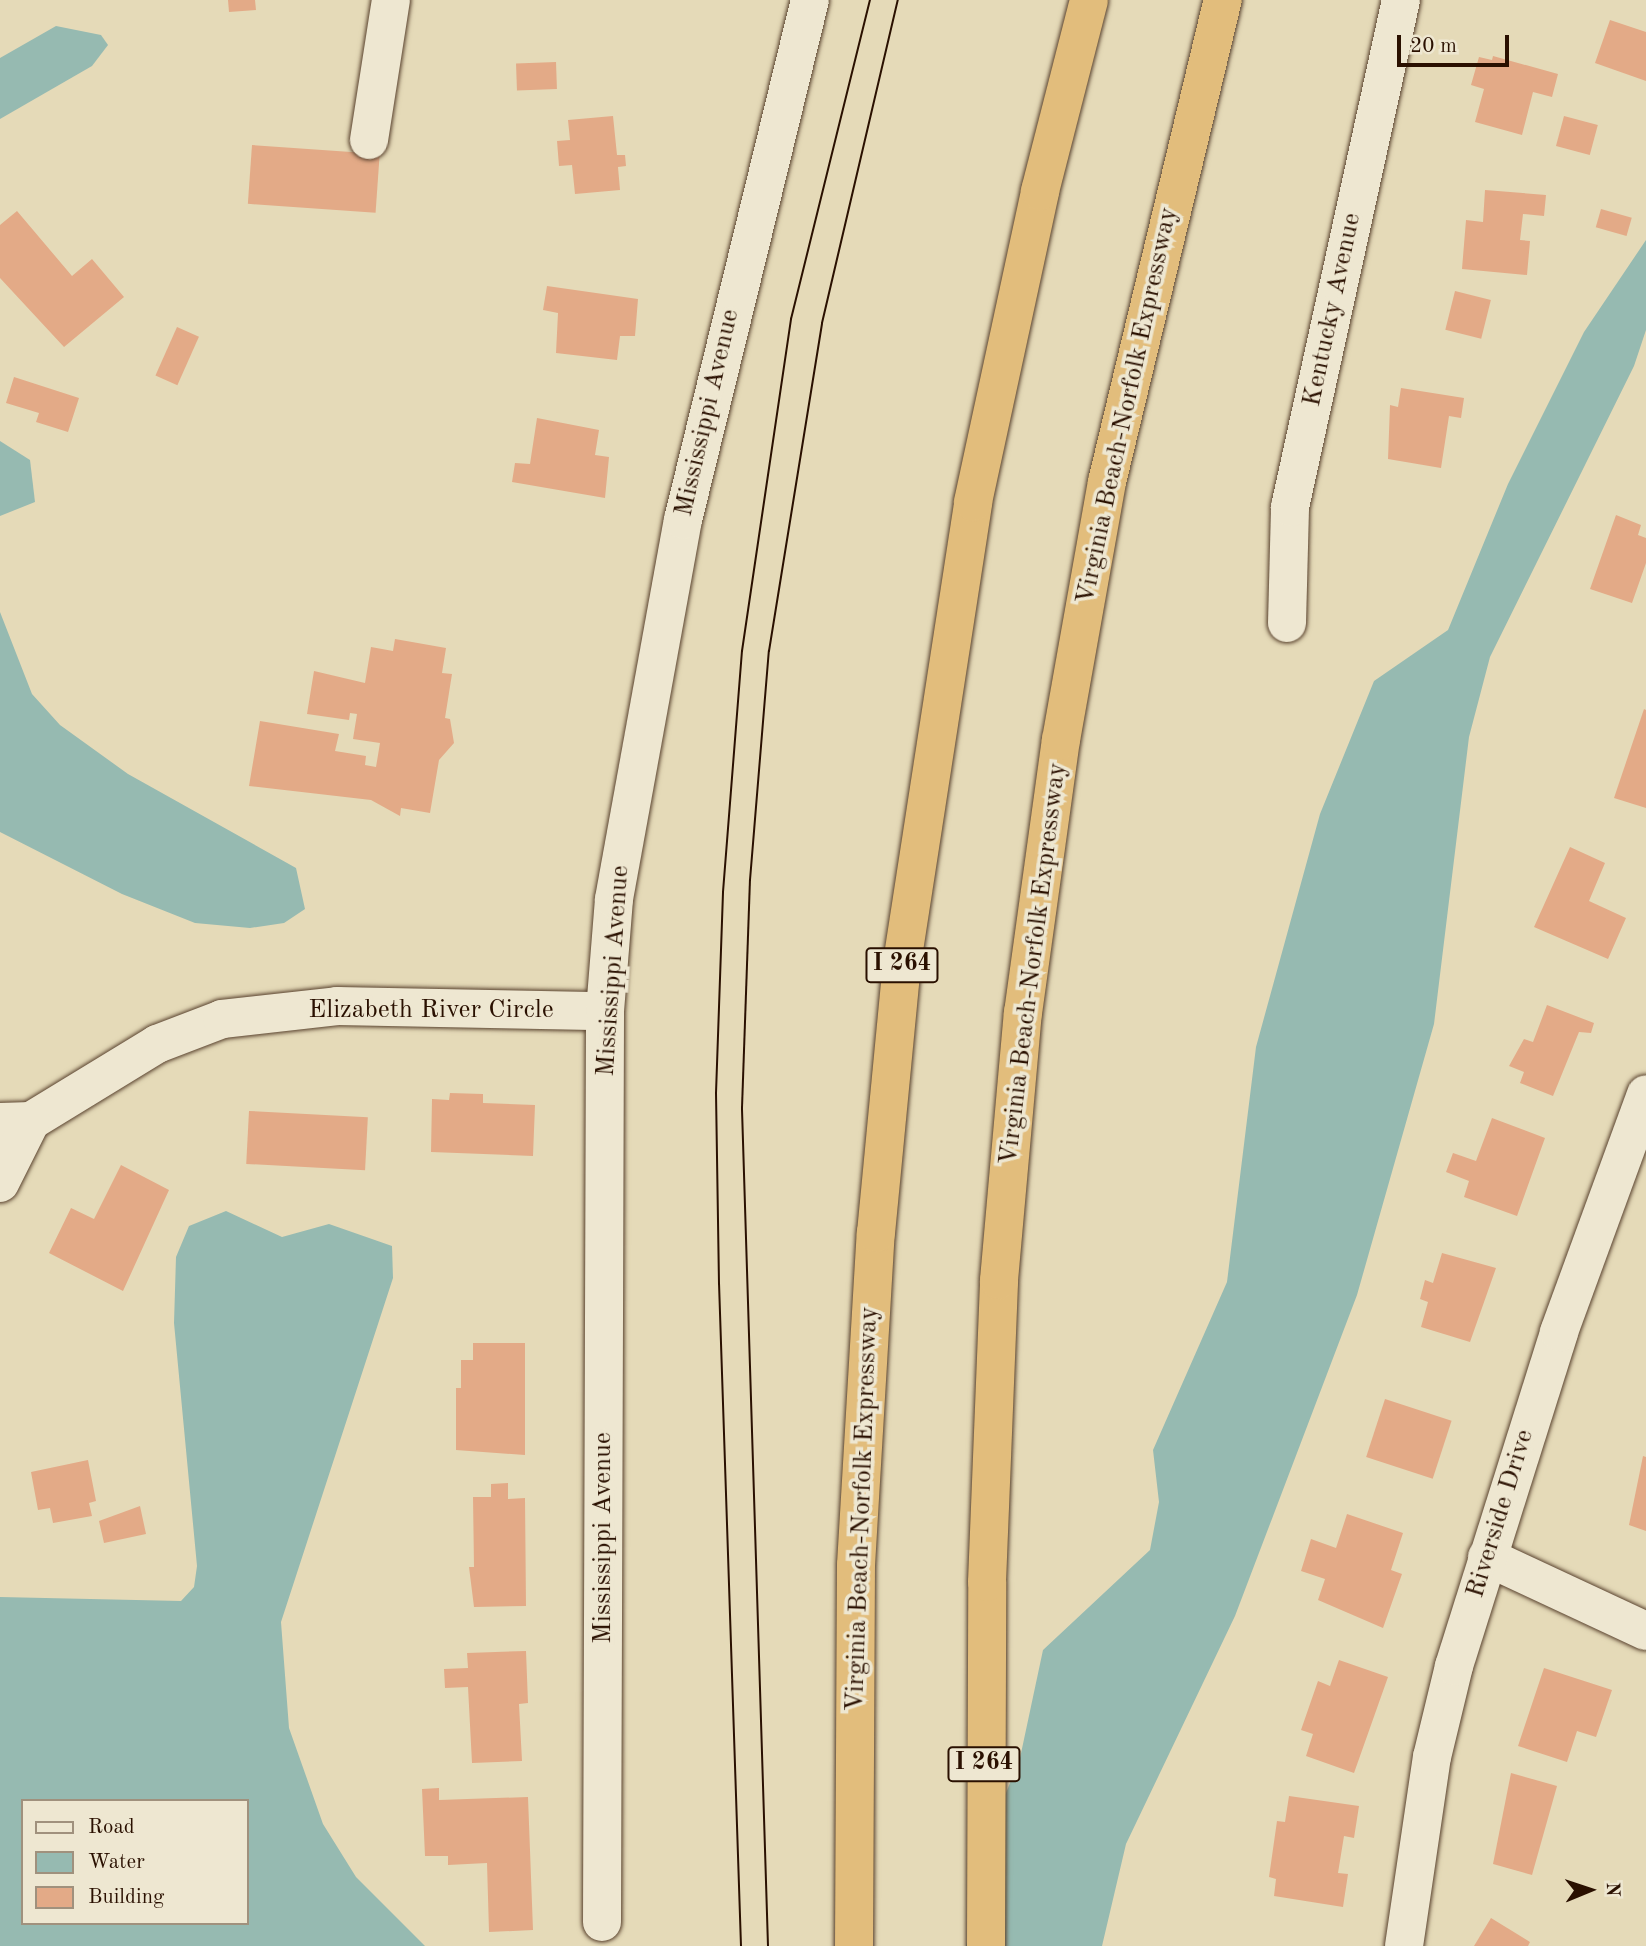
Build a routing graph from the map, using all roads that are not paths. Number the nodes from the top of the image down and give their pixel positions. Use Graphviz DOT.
graph roads {
  1 [pos="391,0"];
  2 [pos="810,0"];
  3 [pos="1089,0"];
  4 [pos="1223,0"];
  5 [pos="1401,0"];
  6 [pos="369,140"];
  7 [pos="1287,623"];
  8 [pos="605,1011"];
  9 [pos="1646,1094"];
  10 [pos="15,1121"];
  11 [pos="0,1183"];
  12 [pos="1488,1556"];
  13 [pos="1646,1631"];
  14 [pos="602,1922"];
  15 [pos="854,1946"];
  16 [pos="986,1946"];
  17 [pos="1404,1946"];
  1 -- 6 [label="street"];
  2 -- 8 [label="street, Mississippi Avenue"];
  3 -- 15 [label="highway, Virginia Beach-Norfolk Expressway / I 264"];
  4 -- 16 [label="highway, Virginia Beach-Norfolk Expressway / I 264"];
  5 -- 7 [label="street, Kentucky Avenue"];
  8 -- 10 [label="street, Elizabeth River Circle"];
  8 -- 14 [label="street, Mississippi Avenue"];
  9 -- 12 [label="street, Riverside Drive"];
  10 -- 11 [label="street, Elizabeth River Circle"];
  12 -- 13 [label="street"];
  12 -- 17 [label="street, Riverside Drive"];
}
